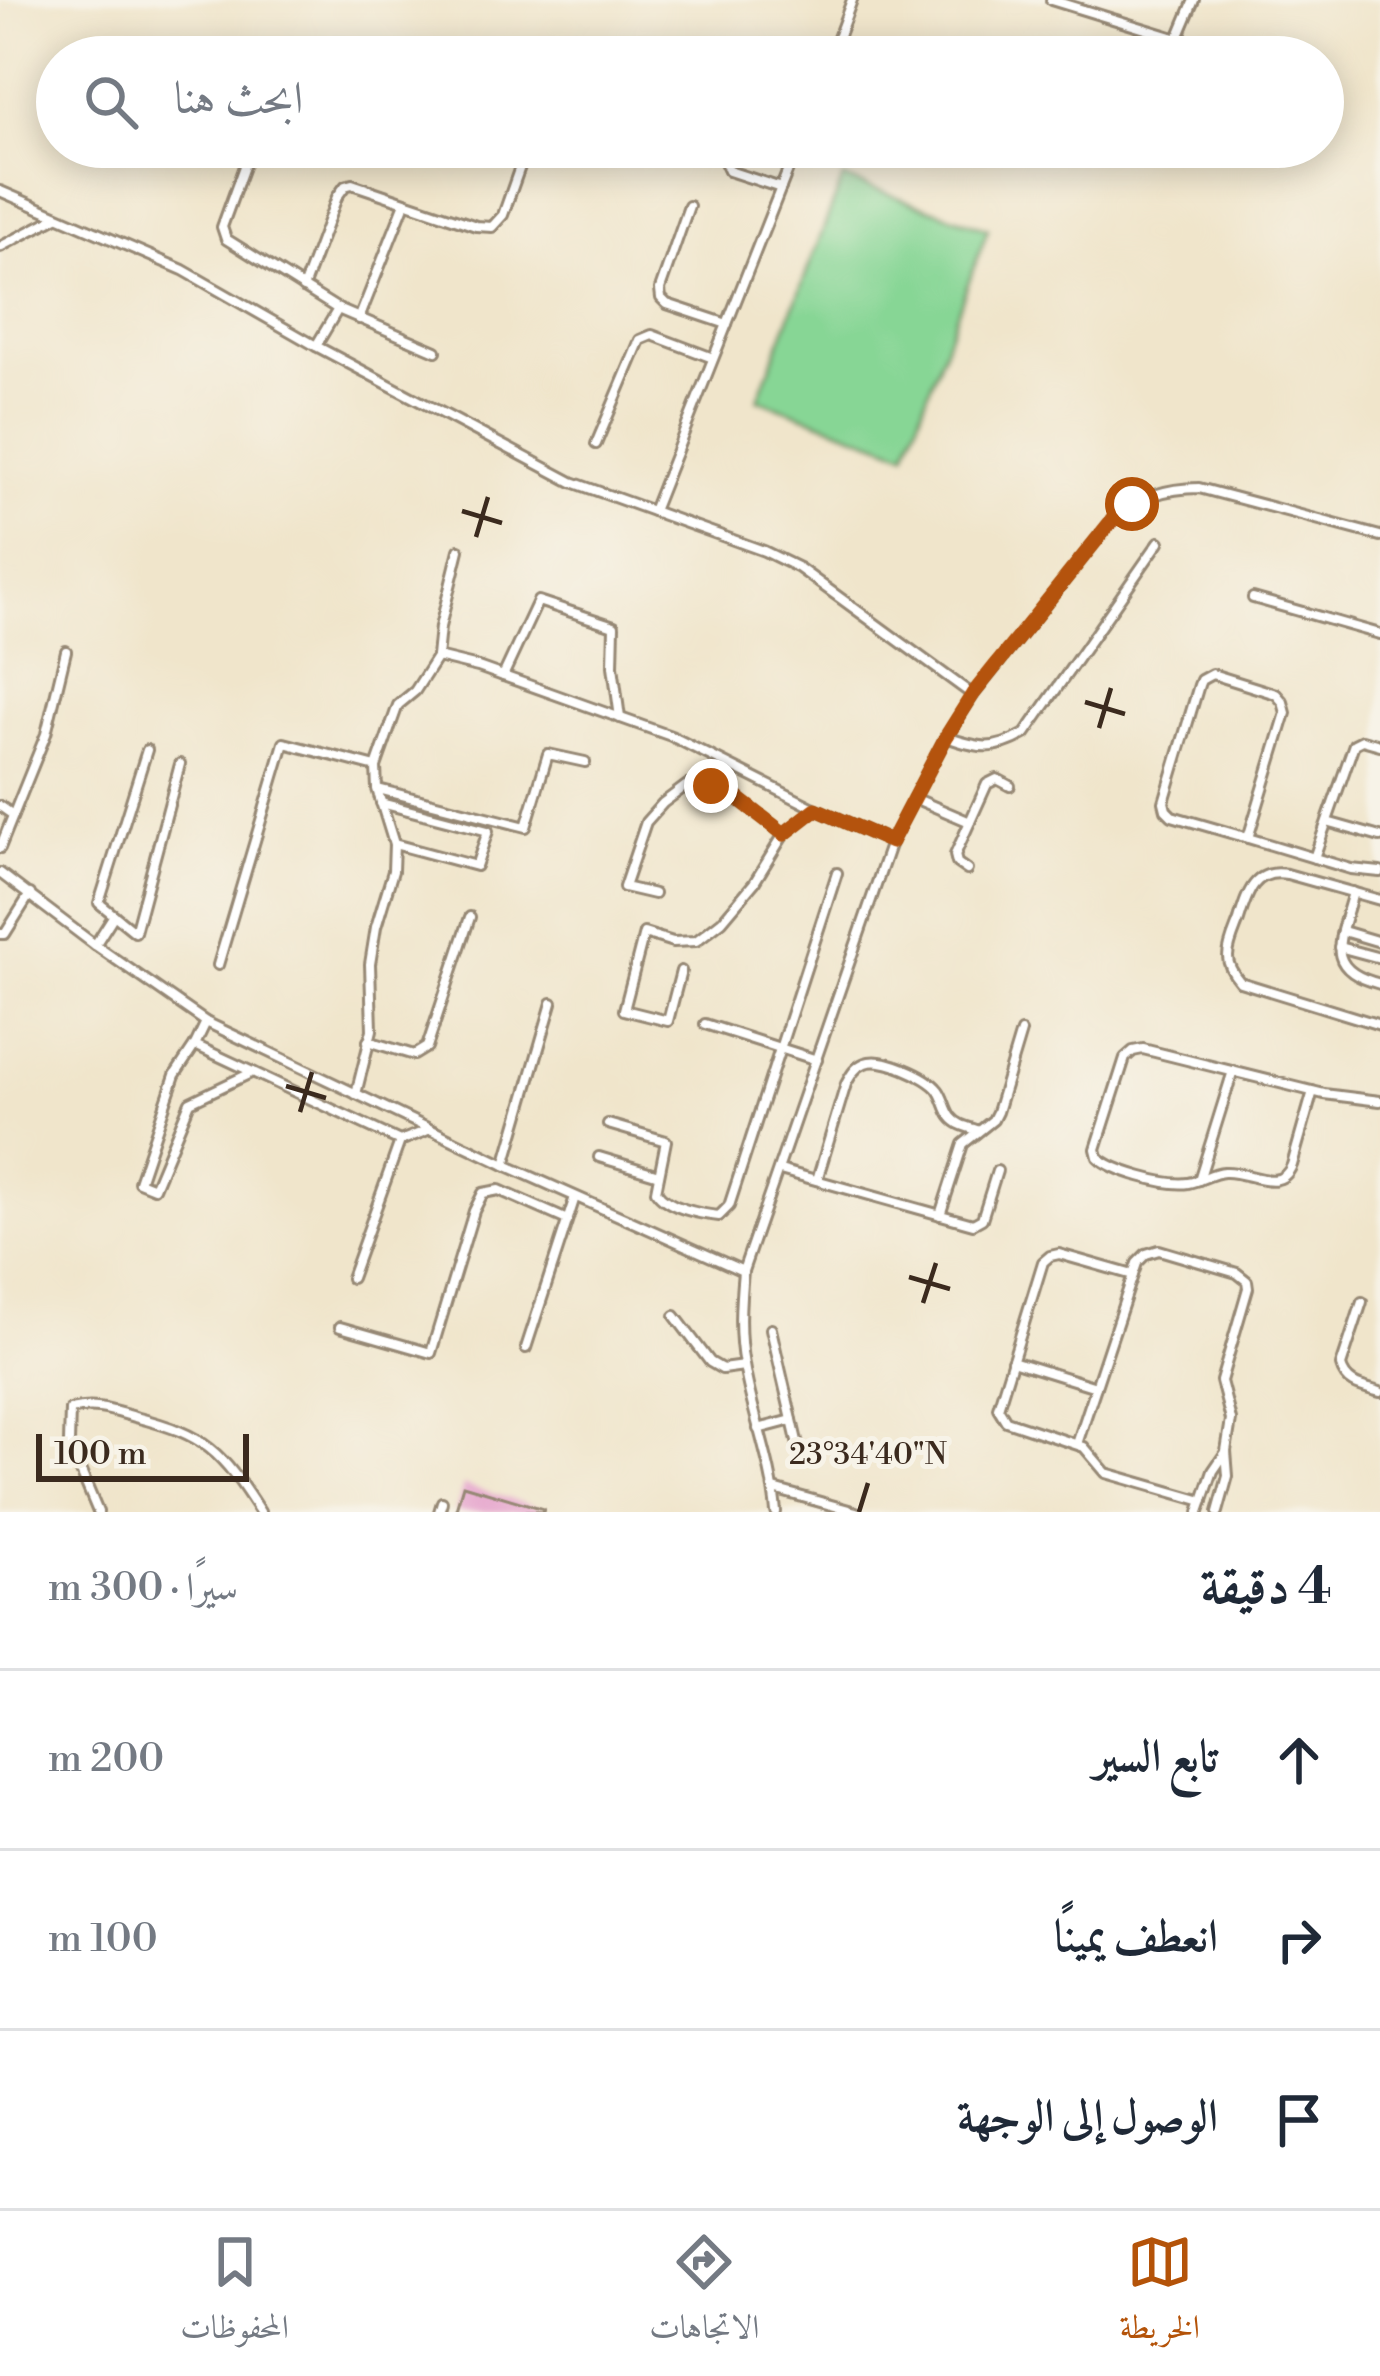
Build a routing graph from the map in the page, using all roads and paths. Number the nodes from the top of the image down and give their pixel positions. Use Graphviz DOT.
graph roads {
  1 [pos="852,0"];
  2 [pos="1051,0"];
  3 [pos="1194,0"];
  4 [pos="839,36"];
  5 [pos="1168,36"];
  6 [pos="1179,36"];
  7 [pos="243,168"];
  8 [pos="519,168"];
  9 [pos="728,168"];
  10 [pos="789,168"];
  11 [pos="781,188"];
  12 [pos="0,191"];
  13 [pos="405,202"];
  14 [pos="688,206"];
  15 [pos="58,216"];
  16 [pos="0,247"];
  17 [pos="304,288"];
  18 [pos="338,309"];
  19 [pos="359,319"];
  20 [pos="727,324"];
  21 [pos="316,346"];
  22 [pos="436,351"];
  23 [pos="713,358"];
  24 [pos="596,444"];
  25 [pos="653,511"];
  26 [pos="1380,536"];
  27 [pos="1159,542"];
  28 [pos="459,550"];
  29 [pos="1253,598"];
  30 [pos="1380,634"];
  31 [pos="66,651"];
  32 [pos="436,657"];
  33 [pos="503,676"];
  34 [pos="973,694"];
  35 [pos="620,718"];
  36 [pos="946,737"];
  37 [pos="1380,745"];
  38 [pos="147,751"];
  39 [pos="586,762"];
  40 [pos="180,764"];
  41 [pos="376,767"];
  42 [pos="1010,785"];
  43 [pos="377,789"];
  44 [pos="914,798"];
  45 [pos="381,803"];
  46 [pos="0,806"];
  47 [pos="816,809"];
  48 [pos="13,815"];
  49 [pos="970,822"];
  50 [pos="1327,822"];
  51 [pos="784,834"];
  52 [pos="1380,837"];
  53 [pos="1249,838"];
  54 [pos="891,842"];
  55 [pos="394,844"];
  56 [pos="0,848"];
  57 [pos="1314,858"];
  58 [pos="968,870"];
  59 [pos="1380,872"];
  60 [pos="0,873"];
  61 [pos="837,873"];
  62 [pos="1353,892"];
  63 [pos="30,894"];
  64 [pos="654,894"];
  65 [pos="1380,900"];
  66 [pos="114,915"];
  67 [pos="470,917"];
  68 [pos="1343,931"];
  69 [pos="0,934"];
  70 [pos="1380,942"];
  71 [pos="95,945"];
  72 [pos="1340,947"];
  73 [pos="1380,958"];
  74 [pos="218,965"];
  75 [pos="681,971"];
  76 [pos="1380,984"];
  77 [pos="552,1003"];
  78 [pos="206,1022"];
  79 [pos="705,1024"];
  80 [pos="1380,1025"];
  81 [pos="1021,1032"];
  82 [pos="368,1041"];
  83 [pos="195,1045"];
  84 [pos="778,1050"];
  85 [pos="817,1060"];
  86 [pos="1233,1071"];
  87 [pos="253,1072"];
  88 [pos="1313,1091"];
  89 [pos="356,1094"];
  90 [pos="1380,1101"];
  91 [pos="608,1124"];
  92 [pos="429,1130"];
  93 [pos="977,1130"];
  94 [pos="400,1142"];
  95 [pos="599,1157"];
  96 [pos="505,1165"];
  97 [pos="780,1170"];
  98 [pos="997,1171"];
  99 [pos="659,1175"];
  100 [pos="817,1180"];
  101 [pos="1198,1181"];
  102 [pos="575,1198"];
  103 [pos="940,1215"];
  104 [pos="567,1220"];
  105 [pos="743,1271"];
  106 [pos="1133,1275"];
  107 [pos="350,1278"];
  108 [pos="1362,1302"];
  109 [pos="676,1316"];
  110 [pos="340,1327"];
  111 [pos="771,1329"];
  112 [pos="526,1348"];
  113 [pos="1012,1361"];
  114 [pos="744,1366"];
  115 [pos="1096,1387"];
  116 [pos="1380,1392"];
  117 [pos="792,1420"];
  118 [pos="758,1430"];
  119 [pos="1077,1444"];
  120 [pos="799,1450"];
  121 [pos="1226,1451"];
  122 [pos="774,1489"];
  123 [pos="1203,1501"];
  124 [pos="98,1512"];
  125 [pos="260,1512"];
  126 [pos="776,1512"];
  127 [pos="856,1512"];
  128 [pos="1199,1512"];
  129 [pos="1218,1512"];
  1 -- 4 [label="lane"];
  2 -- 5 [label="lane"];
  3 -- 6 [label="lane"];
  7 -- 17 [label="lane"];
  8 -- 13 [label="lane"];
  9 -- 11 [label="lane"];
  10 -- 11 [label="lane"];
  11 -- 20 [label="lane"];
  12 -- 15 [label="lane"];
  13 -- 17 [label="lane"];
  13 -- 19 [label="lane"];
  14 -- 20 [label="lane"];
  15 -- 16 [label="lane"];
  15 -- 21 [label="lane"];
  17 -- 18 [label="lane"];
  18 -- 19 [label="lane"];
  18 -- 21 [label="lane"];
  19 -- 22 [label="lane"];
  20 -- 23 [label="lane"];
  21 -- 25 [label="lane"];
  23 -- 24 [label="lane"];
  23 -- 25 [label="lane"];
  25 -- 34 [label="lane"];
  26 -- 34 [label="lane"];
  27 -- 36 [label="lane"];
  28 -- 32 [label="lane"];
  29 -- 30 [label="lane"];
  31 -- 48 [label="lane"];
  32 -- 33 [label="lane"];
  32 -- 41 [label="lane"];
  33 -- 35 [label="lane"];
  33 -- 35 [label="lane"];
  34 -- 36 [label="lane"];
  35 -- 47 [label="lane"];
  36 -- 44 [label="lane"];
  37 -- 50 [label="lane"];
  38 -- 66 [label="lane"];
  39 -- 43 [label="lane"];
  40 -- 66 [label="lane"];
  41 -- 43 [label="lane"];
  41 -- 74 [label="lane"];
  42 -- 49 [label="lane"];
  43 -- 45 [label="lane"];
  44 -- 49 [label="lane"];
  44 -- 54 [label="lane"];
  45 -- 55 [label="lane"];
  45 -- 55 [label="lane"];
  46 -- 48 [label="lane"];
  47 -- 51 [label="lane"];
  47 -- 54 [label="lane"];
  48 -- 56 [label="lane"];
  49 -- 58 [label="lane"];
  50 -- 52 [label="lane"];
  50 -- 57 [label="lane"];
  51 -- 64 [label="lane"];
  51 -- 75 [label="lane"];
  53 -- 53 [label="lane"];
  53 -- 57 [label="lane"];
  54 -- 85 [label="lane"];
  55 -- 82 [label="lane"];
  57 -- 59 [label="lane"];
  60 -- 63 [label="lane"];
  61 -- 84 [label="lane"];
  62 -- 65 [label="lane"];
  62 -- 68 [label="lane"];
  62 -- 80 [label="lane"];
  63 -- 69 [label="lane"];
  63 -- 71 [label="lane"];
  66 -- 71 [label="lane"];
  67 -- 82 [label="lane"];
  68 -- 70 [label="lane"];
  68 -- 72 [label="lane"];
  71 -- 78 [label="lane"];
  72 -- 73 [label="lane"];
  72 -- 76 [label="lane"];
  77 -- 96 [label="lane"];
  78 -- 83 [label="lane"];
  78 -- 89 [label="lane"];
  79 -- 84 [label="lane"];
  81 -- 93 [label="lane"];
  82 -- 89 [label="lane"];
  83 -- 87 [label="lane"];
  83 -- 87 [label="lane"];
  84 -- 85 [label="lane"];
  84 -- 99 [label="lane"];
  85 -- 97 [label="lane"];
  86 -- 88 [label="lane"];
  86 -- 101 [label="lane"];
  86 -- 101 [label="lane"];
  87 -- 94 [label="lane"];
  88 -- 90 [label="lane"];
  88 -- 101 [label="lane"];
  89 -- 92 [label="lane"];
  91 -- 99 [label="lane"];
  92 -- 94 [label="lane"];
  92 -- 96 [label="lane"];
  93 -- 100 [label="lane"];
  93 -- 103 [label="lane"];
  94 -- 107 [label="lane"];
  95 -- 99 [label="lane"];
  96 -- 102 [label="lane"];
  97 -- 100 [label="lane"];
  97 -- 105 [label="lane"];
  98 -- 103 [label="lane"];
  100 -- 103 [label="lane"];
  102 -- 104 [label="lane"];
  102 -- 105 [label="lane"];
  104 -- 110 [label="lane"];
  104 -- 112 [label="lane"];
  105 -- 114 [label="lane"];
  106 -- 113 [label="lane"];
  106 -- 115 [label="lane"];
  106 -- 121 [label="lane"];
  108 -- 116 [label="lane"];
  109 -- 114 [label="lane"];
  111 -- 117 [label="lane"];
  113 -- 115 [label="lane"];
  113 -- 119 [label="lane"];
  114 -- 118 [label="lane"];
  115 -- 119 [label="lane"];
  117 -- 118 [label="lane"];
  117 -- 120 [label="lane"];
  118 -- 122 [label="lane"];
  119 -- 123 [label="lane"];
  121 -- 123 [label="lane"];
  121 -- 129 [label="lane"];
  122 -- 126 [label="lane"];
  122 -- 127 [label="lane"];
  123 -- 128 [label="lane"];
  124 -- 125 [label="lane"];
}
